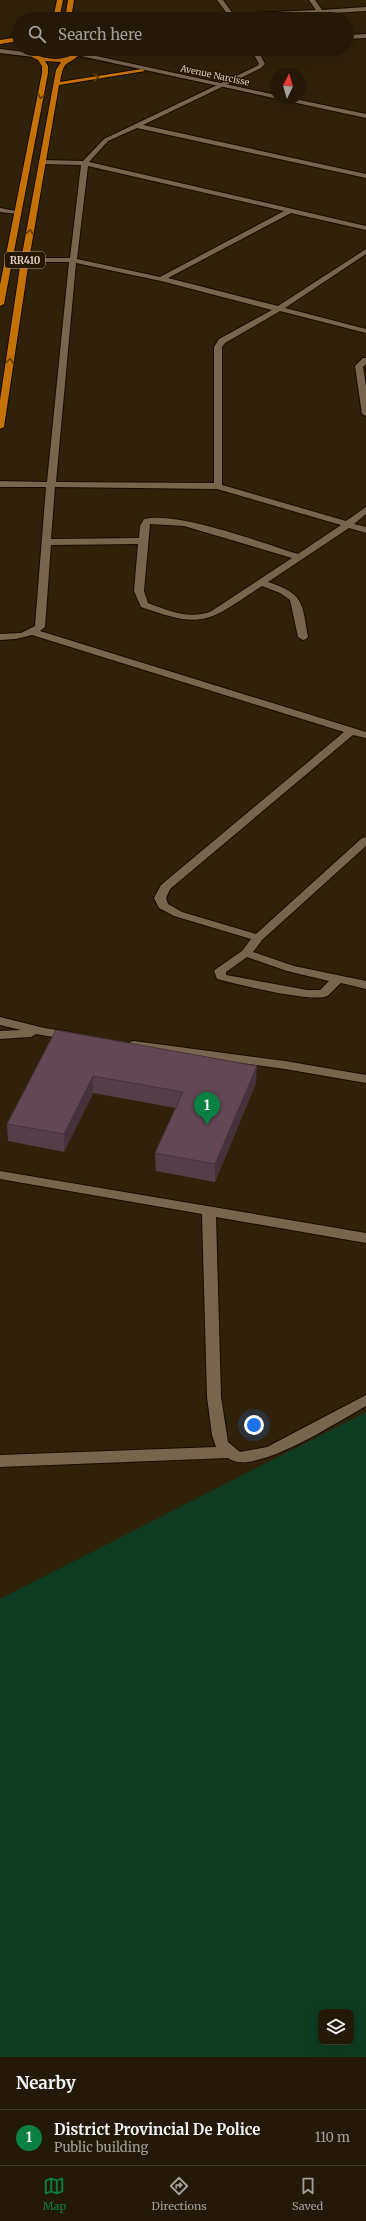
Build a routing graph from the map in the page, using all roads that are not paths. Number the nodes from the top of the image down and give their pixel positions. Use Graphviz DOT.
graph roads {
  1 [pos="60,0"];
  2 [pos="71,0"];
  3 [pos="220,0"];
  4 [pos="312,0"];
  5 [pos="366,9"];
  6 [pos="57,12"];
  7 [pos="69,12"];
  8 [pos="229,12"];
  9 [pos="321,12"];
  10 [pos="366,36"];
  11 [pos="354,37"];
  12 [pos="12,40"];
  13 [pos="0,42"];
  14 [pos="0,47"];
  15 [pos="12,48"];
  16 [pos="0,51"];
  17 [pos="12,52"];
  18 [pos="35,56"];
  19 [pos="71,56"];
  20 [pos="95,56"];
  21 [pos="141,56"];
  22 [pos="258,56"];
  23 [pos="41,59"];
  24 [pos="68,59"];
  25 [pos="132,66"];
  26 [pos="142,71"];
  27 [pos="150,71"];
  28 [pos="57,84"];
  29 [pos="222,86"];
  30 [pos="270,96"];
  31 [pos="306,103"];
  32 [pos="366,116"];
  33 [pos="139,126"];
  34 [pos="42,162"];
  35 [pos="85,163"];
  36 [pos="366,176"];
  37 [pos="0,210"];
  38 [pos="289,211"];
  39 [pos="18,212"];
  40 [pos="366,228"];
  41 [pos="366,251"];
  42 [pos="25,260"];
  43 [pos="73,260"];
  44 [pos="161,279"];
  45 [pos="0,304"];
  46 [pos="279,309"];
  47 [pos="366,331"];
  48 [pos="366,360"];
  49 [pos="366,414"];
  50 [pos="0,427"];
  51 [pos="0,484"];
  52 [pos="51,484"];
  53 [pos="218,486"];
  54 [pos="366,510"];
  55 [pos="346,525"];
  56 [pos="366,530"];
  57 [pos="143,541"];
  58 [pos="46,542"];
  59 [pos="299,557"];
  60 [pos="260,582"];
  61 [pos="32,632"];
  62 [pos="0,637"];
  63 [pos="303,637"];
  64 [pos="351,731"];
  65 [pos="366,735"];
  66 [pos="366,840"];
  67 [pos="258,938"];
  68 [pos="246,953"];
  69 [pos="337,980"];
  70 [pos="366,985"];
  71 [pos="0,1021"];
  72 [pos="44,1032"];
  73 [pos="0,1034"];
  74 [pos="83,1038"];
  75 [pos="122,1043"];
  76 [pos="366,1079"];
  77 [pos="0,1175"];
  78 [pos="210,1212"];
  79 [pos="366,1238"];
  80 [pos="366,1400"];
  81 [pos="230,1452"];
  82 [pos="0,1462"];
  1 -- 6 [label="highway"];
  2 -- 7 [label="highway"];
  3 -- 8 [label="street"];
  4 -- 9 [label="street"];
  5 -- 9 [label="street"];
  10 -- 11 [label="street"];
  12 -- 13 [label="highway"];
  14 -- 15 [label="street"];
  16 -- 17 [label="street"];
  18 -- 23 [label="highway"];
  19 -- 24 [label="highway"];
  20 -- 25 [label="street, Avenue Narcisse"];
  21 -- 25 [label="street"];
  22 -- 29 [label="street"];
  23 -- 24 [label="highway"];
  23 -- 39 [label="highway, RR410, one-way"];
  24 -- 26 [label="street, Avenue Narcisse"];
  24 -- 28 [label="highway, RR410"];
  25 -- 27 [label="street, Avenue Narcisse"];
  26 -- 27 [label="street, Avenue Narcisse"];
  28 -- 26 [label="highway, one-way"];
  27 -- 29 [label="street, Avenue Narcisse"];
  28 -- 34 [label="highway, RR410"];
  29 -- 30 [label="street, Avenue Narcisse"];
  29 -- 33 [label="street"];
  31 -- 32 [label="street"];
  33 -- 35 [label="street"];
  33 -- 36 [label="street"];
  34 -- 35 [label="street"];
  42 -- 34 [label="highway, RR410, one-way"];
  35 -- 38 [label="street"];
  35 -- 43 [label="street"];
  37 -- 39 [label="street"];
  38 -- 40 [label="street"];
  38 -- 44 [label="street"];
  39 -- 45 [label="highway, RR410"];
  41 -- 46 [label="street"];
  42 -- 43 [label="street"];
  50 -- 42 [label="highway, RR410, one-way"];
  43 -- 44 [label="street"];
  43 -- 52 [label="street"];
  44 -- 46 [label="street"];
  46 -- 47 [label="street"];
  46 -- 53 [label="street"];
  48 -- 49 [label="street"];
  51 -- 52 [label="street"];
  52 -- 53 [label="street"];
  52 -- 58 [label="street"];
  53 -- 55 [label="street"];
  54 -- 55 [label="street"];
  55 -- 56 [label="street"];
  55 -- 59 [label="street"];
  57 -- 58 [label="street"];
  57 -- 59 [label="street"];
  57 -- 60 [label="street"];
  58 -- 61 [label="street"];
  59 -- 60 [label="street"];
  60 -- 63 [label="street"];
  61 -- 62 [label="street"];
  61 -- 64 [label="street"];
  64 -- 65 [label="street"];
  64 -- 67 [label="street"];
  66 -- 67 [label="street"];
  67 -- 68 [label="street"];
  68 -- 69 [label="street"];
  68 -- 69 [label="street"];
  69 -- 70 [label="street"];
  71 -- 72 [label="street"];
  72 -- 73 [label="street"];
  72 -- 74 [label="street"];
  75 -- 76 [label="street"];
  77 -- 78 [label="street"];
  78 -- 79 [label="street"];
  78 -- 81 [label="street"];
  80 -- 81 [label="street"];
  81 -- 82 [label="street"];
}
